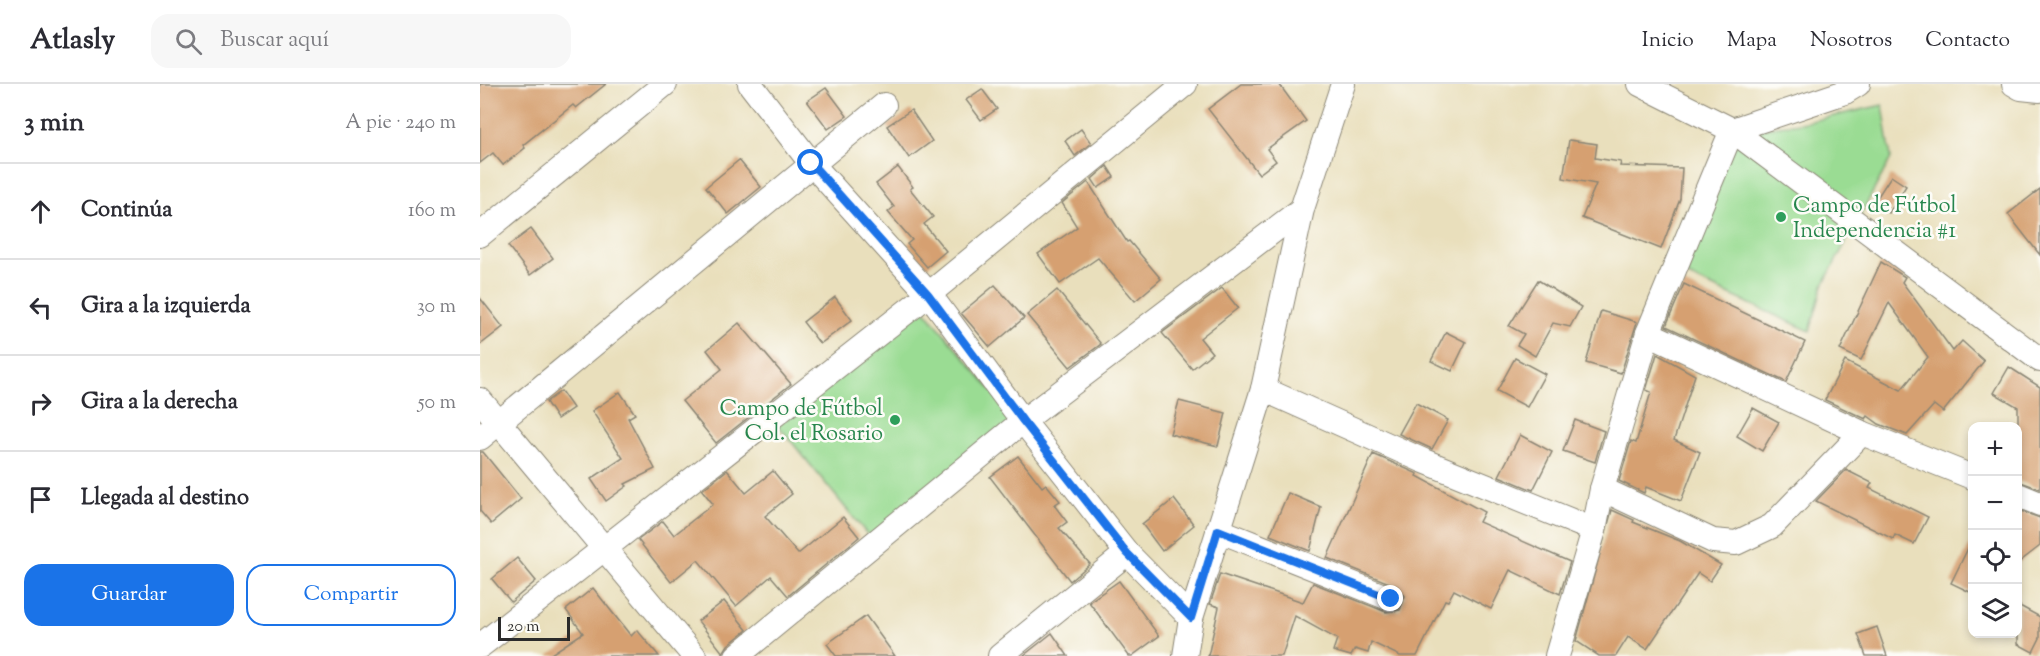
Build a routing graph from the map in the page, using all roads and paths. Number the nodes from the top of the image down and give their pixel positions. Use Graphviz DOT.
graph roads {
  1 [pos="665,84"];
  2 [pos="750,84"];
  3 [pos="1185,84"];
  4 [pos="1343,84"];
  5 [pos="1640,84"];
  6 [pos="1858,84"];
  7 [pos="2014,84"];
  8 [pos="2040,90"];
  9 [pos="884,105"];
  10 [pos="1732,130"];
  11 [pos="811,163"];
  12 [pos="1302,209"];
  13 [pos="480,235"];
  14 [pos="928,294"];
  15 [pos="1648,333"];
  16 [pos="2040,360"];
  17 [pos="1263,389"];
  18 [pos="480,400"];
  19 [pos="1023,421"];
  20 [pos="489,431"];
  21 [pos="1862,433"];
  22 [pos="1970,476"];
  23 [pos="1602,489"];
  24 [pos="2022,497"];
  25 [pos="2040,504"];
  26 [pos="1218,530"];
  27 [pos="1594,530"];
  28 [pos="605,546"];
  29 [pos="1127,553"];
  30 [pos="1391,599"];
  31 [pos="1191,618"];
  32 [pos="480,646"];
  33 [pos="694,656"];
  34 [pos="737,656"];
  35 [pos="1000,656"];
  36 [pos="1185,656"];
  37 [pos="1557,656"];
  1 -- 13 [label="street"];
  2 -- 11 [label="street"];
  3 -- 14 [label="street"];
  4 -- 12 [label="street"];
  5 -- 10 [label="street"];
  6 -- 10 [label="street"];
  7 -- 8 [label="street"];
  9 -- 11 [label="street"];
  10 -- 15 [label="street"];
  10 -- 16 [label="street"];
  11 -- 14 [label="street"];
  11 -- 20 [label="street"];
  12 -- 17 [label="street"];
  12 -- 19 [label="street"];
  14 -- 19 [label="street"];
  14 -- 28 [label="street"];
  15 -- 21 [label="street"];
  15 -- 23 [label="street"];
  17 -- 26 [label="street"];
  17 -- 27 [label="street"];
  18 -- 20 [label="street"];
  19 -- 29 [label="street"];
  19 -- 34 [label="street"];
  20 -- 28 [label="street"];
  21 -- 22 [label="street"];
  21 -- 23 [label="street"];
  23 -- 27 [label="street"];
  24 -- 25 [label="street"];
  26 -- 30 [label="street"];
  26 -- 31 [label="street"];
  27 -- 37 [label="street"];
  28 -- 32 [label="street"];
  28 -- 33 [label="street"];
  29 -- 31 [label="street"];
  29 -- 35 [label="street"];
  31 -- 36 [label="street"];
}
